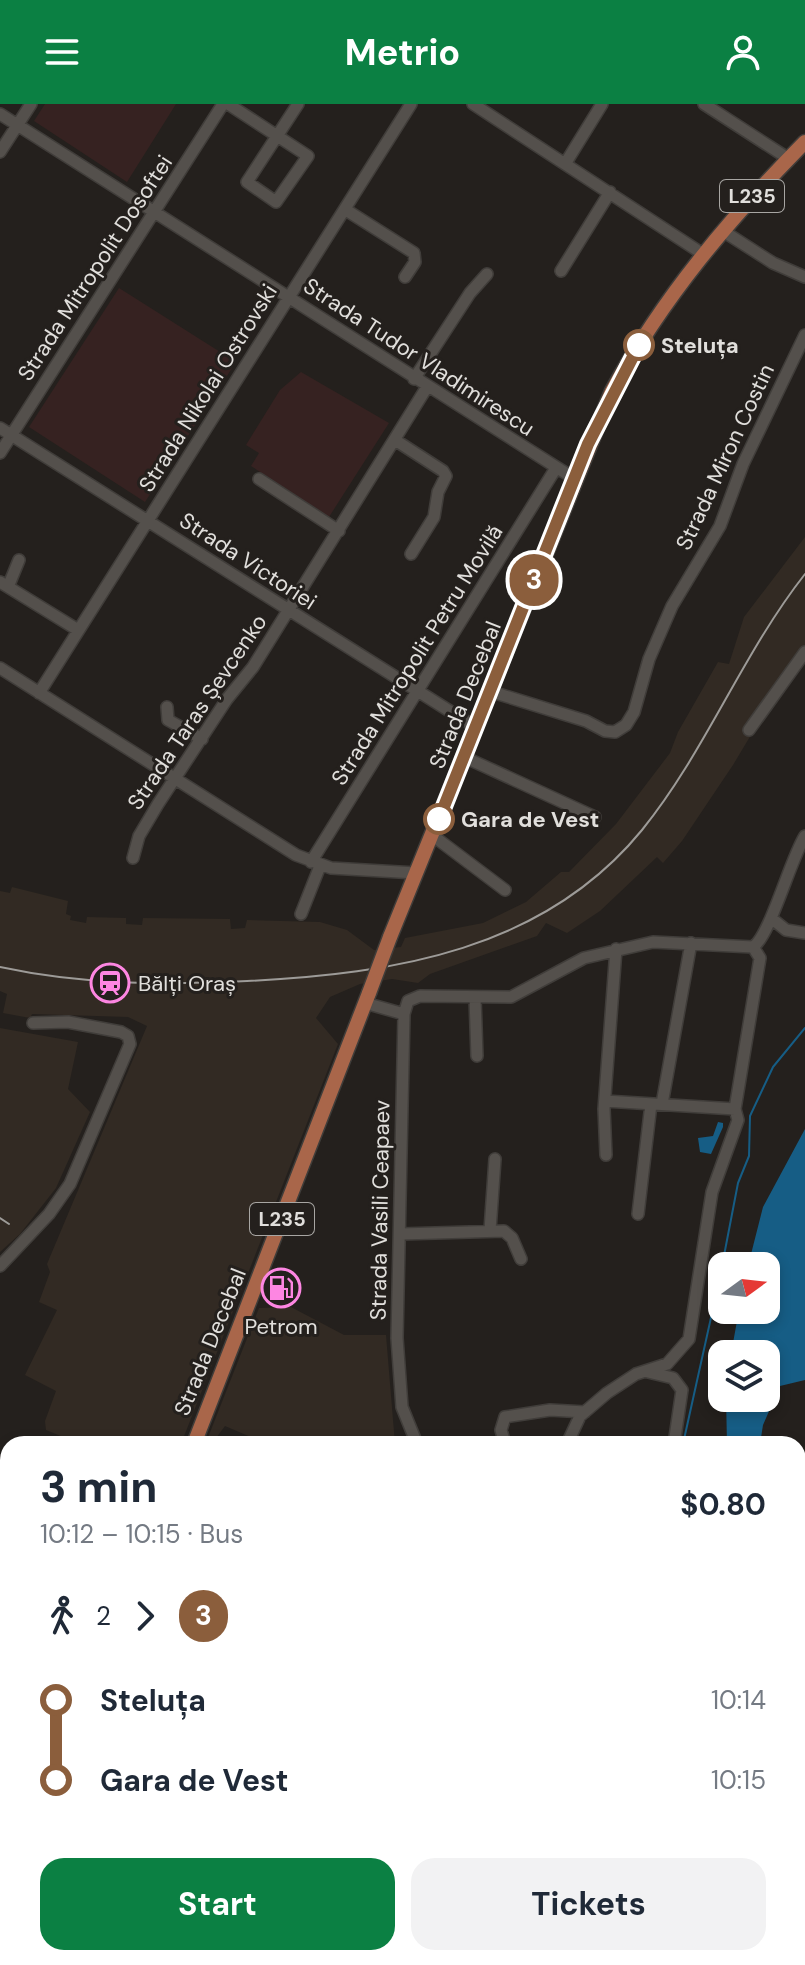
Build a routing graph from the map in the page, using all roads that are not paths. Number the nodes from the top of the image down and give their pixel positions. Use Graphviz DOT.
graph roads {
  1 [pos="31,104"];
  2 [pos="226,104"];
  3 [pos="298,104"];
  4 [pos="411,104"];
  5 [pos="473,104"];
  6 [pos="602,104"];
  7 [pos="704,104"];
  8 [pos="0,114"];
  9 [pos="18,125"];
  10 [pos="277,136"];
  11 [pos="805,142"];
  12 [pos="0,152"];
  13 [pos="789,159"];
  14 [pos="565,164"];
  15 [pos="610,192"];
  16 [pos="346,210"];
  17 [pos="155,212"];
  18 [pos="723,231"];
  19 [pos="703,254"];
  20 [pos="561,271"];
  21 [pos="487,274"];
  22 [pos="405,277"];
  23 [pos="805,277"];
  24 [pos="289,298"];
  25 [pos="805,335"];
  26 [pos="414,379"];
  27 [pos="427,387"];
  28 [pos="0,428"];
  29 [pos="11,435"];
  30 [pos="395,440"];
  31 [pos="0,453"];
  32 [pos="556,468"];
  33 [pos="259,479"];
  34 [pos="575,479"];
  35 [pos="147,521"];
  36 [pos="339,531"];
  37 [pos="411,554"];
  38 [pos="19,560"];
  39 [pos="4,584"];
  40 [pos="288,612"];
  41 [pos="78,630"];
  42 [pos="805,652"];
  43 [pos="0,668"];
  44 [pos="489,691"];
  45 [pos="417,692"];
  46 [pos="39,693"];
  47 [pos="167,707"];
  48 [pos="475,727"];
  49 [pos="749,730"];
  50 [pos="202,739"];
  51 [pos="464,757"];
  52 [pos="177,777"];
  53 [pos="595,817"];
  54 [pos="432,835"];
  55 [pos="805,836"];
  56 [pos="133,858"];
  57 [pos="315,864"];
  58 [pos="416,873"];
  59 [pos="505,890"];
  60 [pos="301,914"];
  61 [pos="771,918"];
  62 [pos="805,933"];
  63 [pos="691,943"];
  64 [pos="753,947"];
  65 [pos="616,949"];
  66 [pos="367,998"];
  67 [pos="475,998"];
  68 [pos="404,1014"];
  69 [pos="33,1023"];
  70 [pos="477,1056"];
  71 [pos="605,1101"];
  72 [pos="657,1104"];
  73 [pos="735,1109"];
  74 [pos="606,1155"];
  75 [pos="495,1159"];
  76 [pos="638,1214"];
  77 [pos="490,1230"];
  78 [pos="401,1234"];
  79 [pos="521,1259"];
  80 [pos="0,1266"];
  81 [pos="642,1373"];
  82 [pos="586,1412"];
  83 [pos="197,1436"];
  84 [pos="414,1436"];
  85 [pos="503,1436"];
  86 [pos="570,1436"];
  87 [pos="675,1436"];
  1 -- 9 [label="street"];
  2 -- 10 [label="street"];
  2 -- 17 [label="street, Strada Mitropolit Dosoftei"];
  3 -- 10 [label="street"];
  4 -- 16 [label="street, Strada Nikolai Ostrovski"];
  5 -- 14 [label="street"];
  6 -- 14 [label="street"];
  7 -- 13 [label="street"];
  8 -- 9 [label="street, Strada Tudor Vladimirescu"];
  9 -- 12 [label="street"];
  9 -- 17 [label="street, Strada Tudor Vladimirescu"];
  10 -- 10 [label="street"];
  11 -- 13 [label="main road, Strada Decebal / L235"];
  13 -- 18 [label="main road, Strada Decebal / L235"];
  14 -- 15 [label="street"];
  15 -- 19 [label="street"];
  15 -- 20 [label="street"];
  16 -- 22 [label="street"];
  16 -- 24 [label="street, Strada Nikolai Ostrovski"];
  17 -- 24 [label="street, Strada Tudor Vladimirescu"];
  17 -- 29 [label="street, Strada Mitropolit Dosoftei"];
  18 -- 19 [label="main road, Strada Decebal / L235"];
  18 -- 23 [label="street"];
  19 -- 34 [label="main road, Strada Decebal / L235"];
  21 -- 26 [label="street"];
  24 -- 26 [label="street, Strada Tudor Vladimirescu"];
  24 -- 35 [label="street, Strada Nikolai Ostrovski"];
  25 -- 44 [label="street, Strada Miron Costin"];
  26 -- 27 [label="street, Strada Tudor Vladimirescu"];
  27 -- 30 [label="street, Strada Taras Șevcenko"];
  27 -- 32 [label="street, Strada Tudor Vladimirescu"];
  28 -- 29 [label="street, Strada Victoriei"];
  29 -- 31 [label="street, Strada Mitropolit Dosoftei"];
  29 -- 35 [label="street, Strada Victoriei"];
  30 -- 36 [label="street, Strada Taras Șevcenko"];
  30 -- 37 [label="street"];
  32 -- 34 [label="street, Strada Tudor Vladimirescu"];
  32 -- 45 [label="street, Strada Mitropolit Petru Movilă"];
  33 -- 36 [label="street"];
  34 -- 44 [label="main road, Strada Decebal / L235"];
  35 -- 40 [label="street, Strada Victoriei"];
  35 -- 41 [label="street, Strada Nikolai Ostrovski"];
  36 -- 40 [label="street, Strada Taras Șevcenko"];
  38 -- 39 [label="street"];
  39 -- 41 [label="street"];
  40 -- 45 [label="street, Strada Victoriei"];
  40 -- 50 [label="street, Strada Taras Șevcenko"];
  41 -- 46 [label="street, Strada Nikolai Ostrovski"];
  42 -- 49 [label="street"];
  43 -- 46 [label="street"];
  44 -- 48 [label="main road, Strada Decebal / L235"];
  45 -- 48 [label="street, Strada Victoriei"];
  45 -- 57 [label="street, Strada Mitropolit Petru Movilă"];
  46 -- 52 [label="street"];
  47 -- 50 [label="street"];
  48 -- 51 [label="main road, Strada Decebal / L235"];
  50 -- 52 [label="street, Strada Taras Șevcenko"];
  51 -- 53 [label="street"];
  51 -- 54 [label="main road, Strada Decebal / L235"];
  52 -- 56 [label="street, Strada Taras Șevcenko"];
  52 -- 57 [label="street"];
  54 -- 58 [label="main road, Strada Decebal / L235"];
  54 -- 59 [label="street"];
  55 -- 61 [label="street"];
  57 -- 58 [label="street"];
  57 -- 60 [label="street, Strada Mitropolit Petru Movilă"];
  58 -- 66 [label="main road, Strada Decebal / L235, bridge"];
  61 -- 62 [label="street"];
  61 -- 64 [label="street"];
  63 -- 64 [label="street"];
  63 -- 65 [label="street"];
  63 -- 72 [label="street"];
  64 -- 73 [label="street"];
  65 -- 67 [label="street"];
  65 -- 71 [label="street"];
  66 -- 68 [label="street"];
  66 -- 83 [label="main road, Strada Decebal / L235"];
  67 -- 68 [label="street"];
  67 -- 70 [label="street"];
  68 -- 78 [label="street, Strada Vasili Ceapaev"];
  69 -- 80 [label="street"];
  71 -- 72 [label="street"];
  71 -- 74 [label="street"];
  72 -- 73 [label="street"];
  72 -- 76 [label="street"];
  73 -- 81 [label="street"];
  75 -- 77 [label="street"];
  77 -- 78 [label="street"];
  77 -- 79 [label="street"];
  78 -- 84 [label="street, Strada Vasili Ceapaev"];
  81 -- 82 [label="street"];
  81 -- 87 [label="street"];
  82 -- 85 [label="street"];
  82 -- 86 [label="street"];
}
